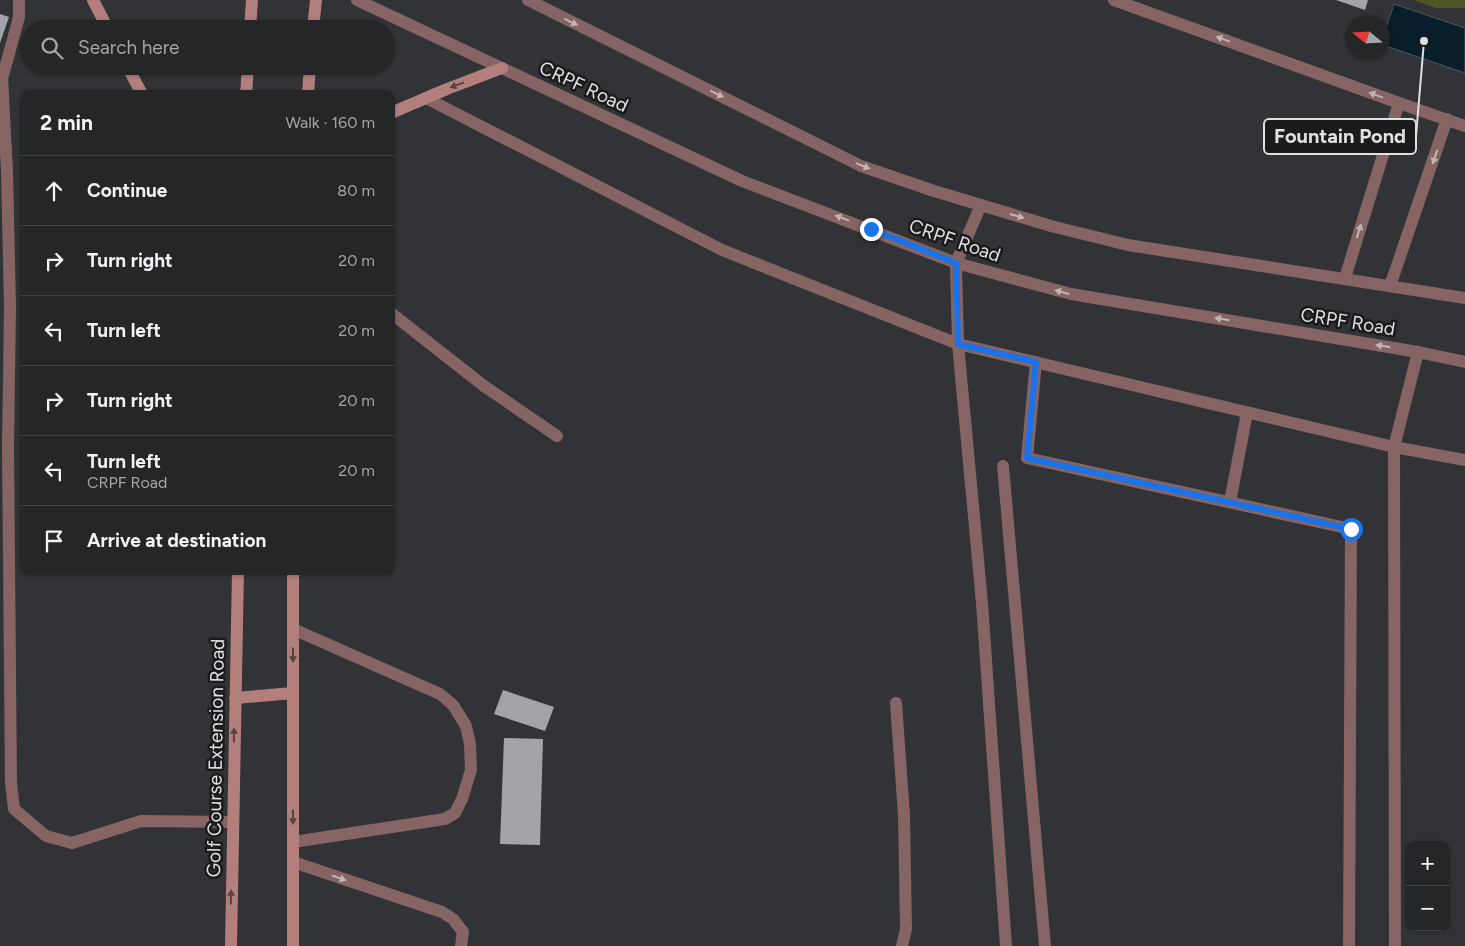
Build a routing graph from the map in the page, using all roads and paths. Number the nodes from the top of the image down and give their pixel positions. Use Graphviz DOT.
graph roads {
  1 [pos="19,0"];
  2 [pos="93,0"];
  3 [pos="252,0"];
  4 [pos="316,0"];
  5 [pos="356,0"];
  6 [pos="528,0"];
  7 [pos="1114,0"];
  8 [pos="103,20"];
  9 [pos="251,20"];
  10 [pos="315,20"];
  11 [pos="502,68"];
  12 [pos="132,75"];
  13 [pos="247,75"];
  14 [pos="309,75"];
  15 [pos="1,80"];
  16 [pos="140,90"];
  17 [pos="246,90"];
  18 [pos="308,90"];
  19 [pos="426,98"];
  20 [pos="1399,103"];
  21 [pos="395,111"];
  22 [pos="1447,119"];
  23 [pos="1465,126"];
  24 [pos="981,206"];
  25 [pos="956,263"];
  26 [pos="1345,278"];
  27 [pos="1390,286"];
  28 [pos="1465,298"];
  29 [pos="395,316"];
  30 [pos="958,344"];
  31 [pos="1418,352"];
  32 [pos="1036,362"];
  33 [pos="1465,362"];
  34 [pos="1247,413"];
  35 [pos="557,436"];
  36 [pos="1394,447"];
  37 [pos="1465,460"];
  38 [pos="1003,466"];
  39 [pos="1230,502"];
  40 [pos="238,575"];
  41 [pos="293,575"];
  42 [pos="293,629"];
  43 [pos="293,693"];
  44 [pos="235,698"];
  45 [pos="896,703"];
  46 [pos="233,822"];
  47 [pos="293,842"];
  48 [pos="293,862"];
  49 [pos="231,946"];
  50 [pos="293,946"];
  51 [pos="461,946"];
  52 [pos="902,946"];
  53 [pos="1006,946"];
  54 [pos="1044,946"];
  55 [pos="1349,946"];
  56 [pos="1395,946"];
  1 -- 15 [label="street"];
  2 -- 8 [label="main road"];
  3 -- 9 [label="main road"];
  4 -- 10 [label="main road"];
  5 -- 11 [label="street, CRPF Road"];
  6 -- 24 [label="street, one-way"];
  20 -- 7 [label="street, one-way"];
  11 -- 19 [label="main road, one-way"];
  25 -- 11 [label="street, CRPF Road, one-way"];
  12 -- 16 [label="main road"];
  13 -- 17 [label="main road"];
  14 -- 18 [label="main road"];
  15 -- 46 [label="street"];
  19 -- 21 [label="main road"];
  19 -- 30 [label="street"];
  20 -- 22 [label="street"];
  26 -- 20 [label="street, one-way"];
  22 -- 23 [label="street"];
  22 -- 27 [label="street, one-way"];
  24 -- 25 [label="street"];
  24 -- 26 [label="street, one-way"];
  25 -- 30 [label="street"];
  31 -- 25 [label="street, CRPF Road, one-way"];
  26 -- 27 [label="street"];
  27 -- 28 [label="street"];
  29 -- 35 [label="street"];
  30 -- 32 [label="street"];
  30 -- 53 [label="street"];
  31 -- 33 [label="street, CRPF Road"];
  31 -- 36 [label="street"];
  32 -- 34 [label="street"];
  32 -- 39 [label="street"];
  34 -- 36 [label="street"];
  34 -- 39 [label="street"];
  36 -- 37 [label="street"];
  36 -- 56 [label="street"];
  38 -- 54 [label="street"];
  39 -- 55 [label="street"];
  40 -- 44 [label="main road, Golf Course Extension Road"];
  41 -- 42 [label="main road"];
  42 -- 43 [label="main road, one-way"];
  42 -- 47 [label="street"];
  43 -- 44 [label="main road"];
  43 -- 47 [label="main road, one-way"];
  46 -- 44 [label="main road, Golf Course Extension Road, one-way"];
  45 -- 52 [label="street"];
  49 -- 46 [label="main road, Golf Course Extension Road, one-way"];
  47 -- 48 [label="main road"];
  48 -- 50 [label="main road"];
  48 -- 51 [label="street, one-way"];
}
